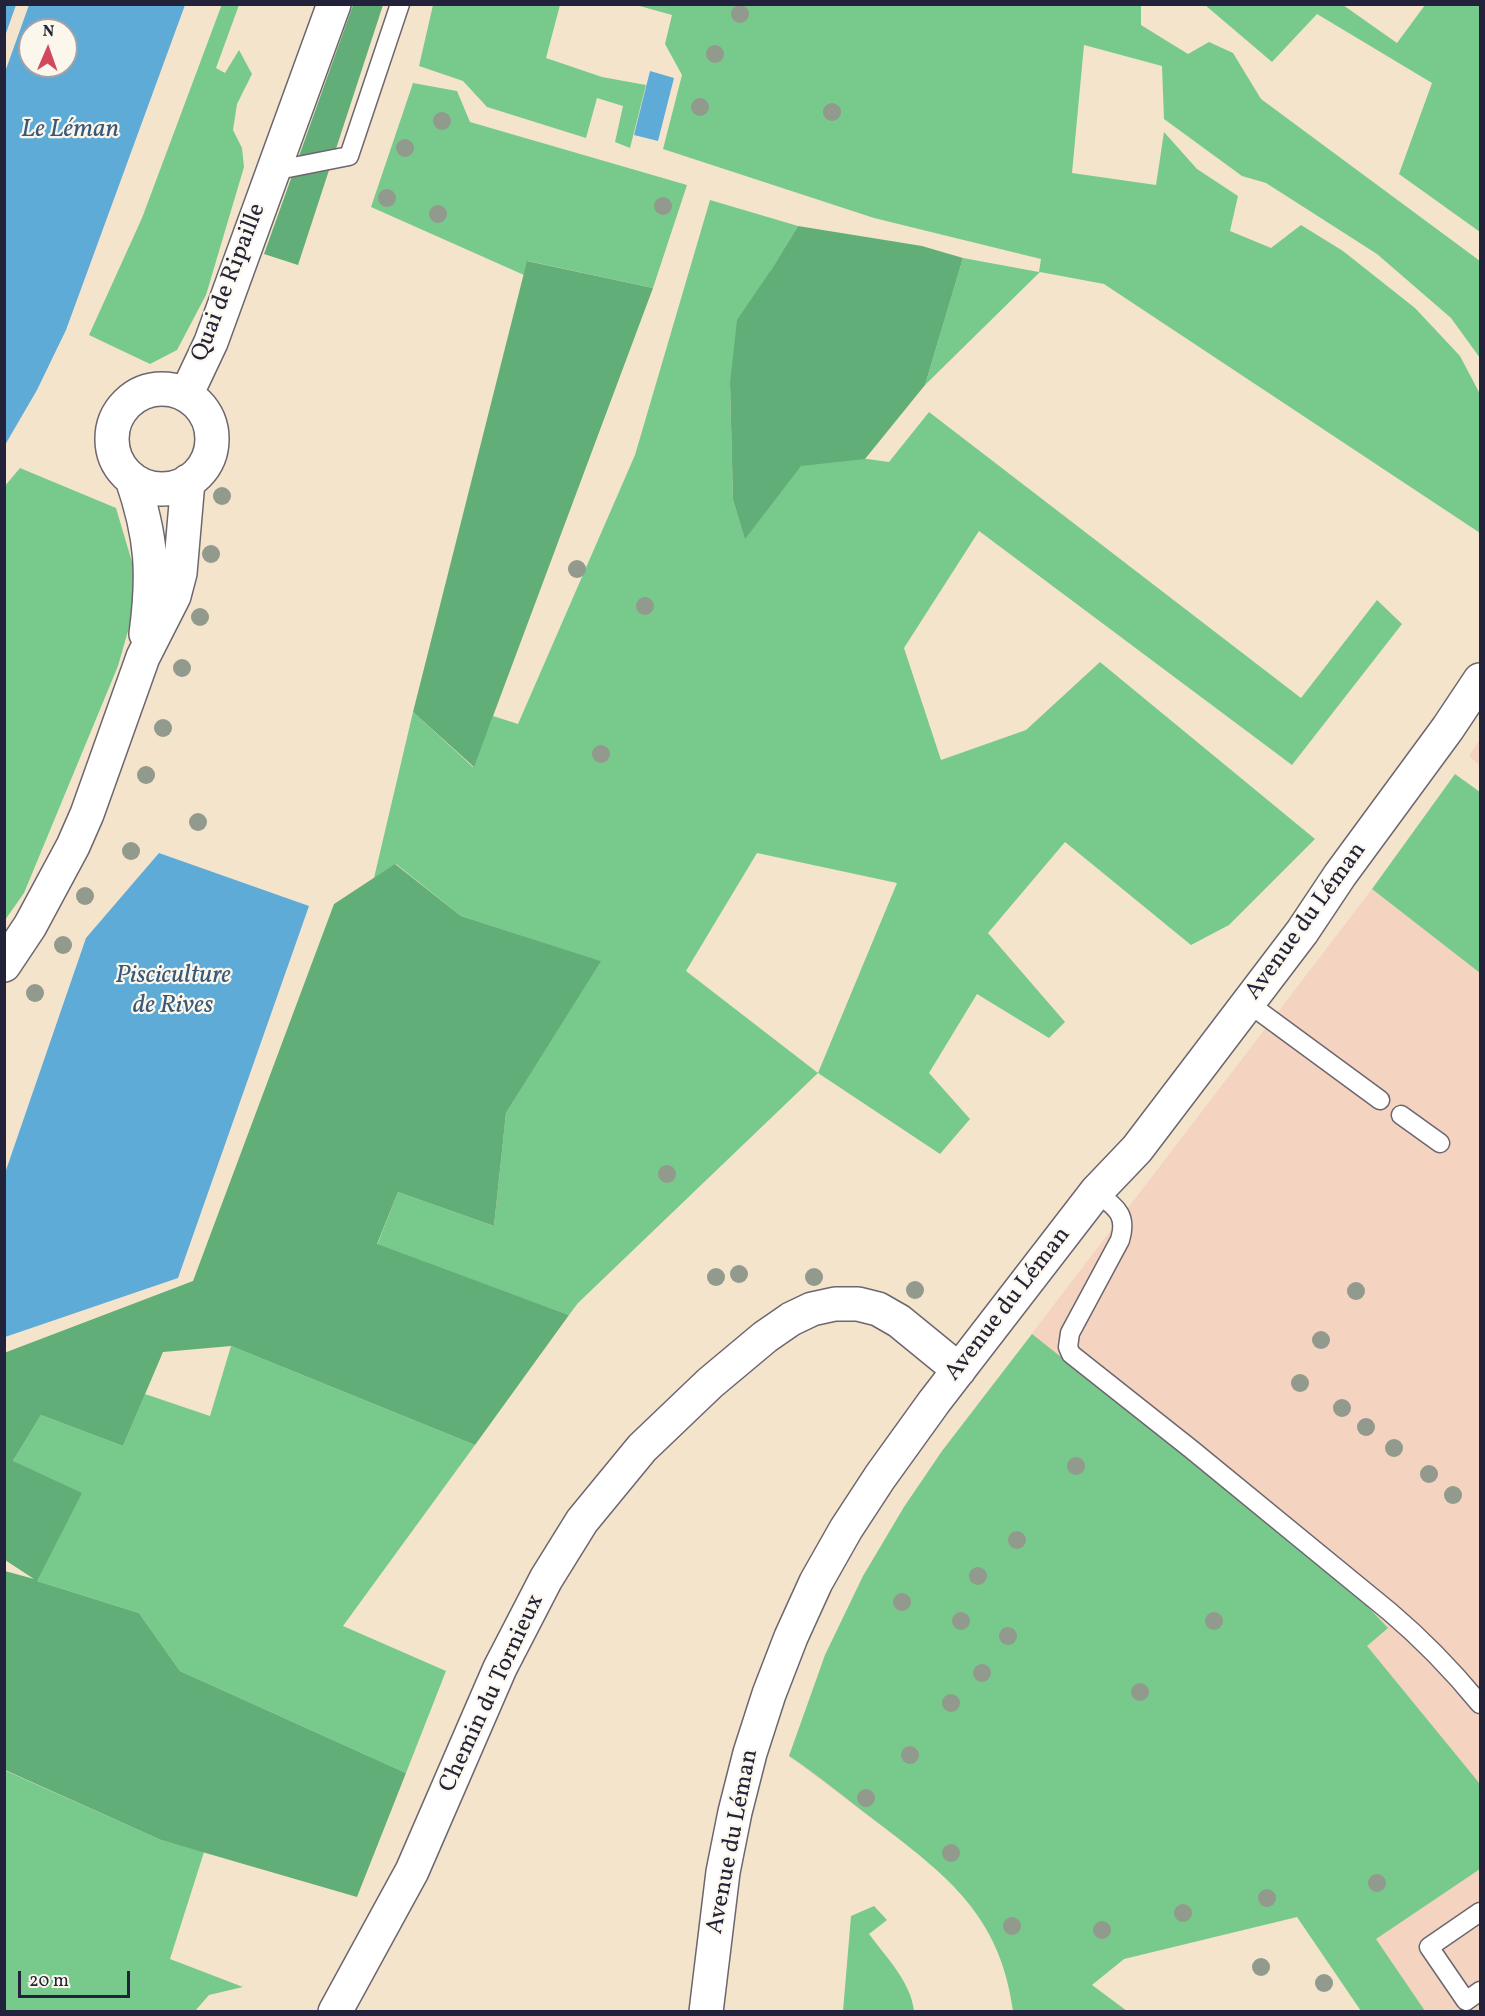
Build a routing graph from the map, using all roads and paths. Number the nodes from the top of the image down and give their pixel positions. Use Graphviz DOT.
graph roads {
  1 [pos="334,4"];
  2 [pos="400,4"];
  3 [pos="273,171"];
  4 [pos="186,394"];
  5 [pos="132,479"];
  6 [pos="188,481"];
  7 [pos="143,657"];
  8 [pos="1480,680"];
  9 [pos="4,966"];
  10 [pos="1248,1003"];
  11 [pos="1380,1100"];
  12 [pos="1401,1115"];
  13 [pos="1440,1143"];
  14 [pos="1096,1192"];
  15 [pos="959,1370"];
  16 [pos="1479,1699"];
  17 [pos="1480,1912"];
  18 [pos="1480,1990"];
  19 [pos="335,2012"];
  20 [pos="706,2012"];
  1 -- 3 [label="street, Quai de Ripaille"];
  2 -- 3 [label="lane, Quai de Ripaille"];
  3 -- 4 [label="street, Quai de Ripaille"];
  4 -- 5 [label="street"];
  4 -- 6 [label="street"];
  5 -- 6 [label="street"];
  5 -- 7 [label="street"];
  6 -- 7 [label="street"];
  7 -- 9 [label="street"];
  8 -- 10 [label="street, Avenue du Léman"];
  10 -- 11 [label="lane"];
  10 -- 14 [label="street, Avenue du Léman"];
  12 -- 13 [label="lane"];
  14 -- 15 [label="street, Avenue du Léman"];
  14 -- 16 [label="lane"];
  15 -- 19 [label="street, Chemin du Tornieux"];
  15 -- 20 [label="street, Avenue du Léman"];
  17 -- 18 [label="lane"];
}
